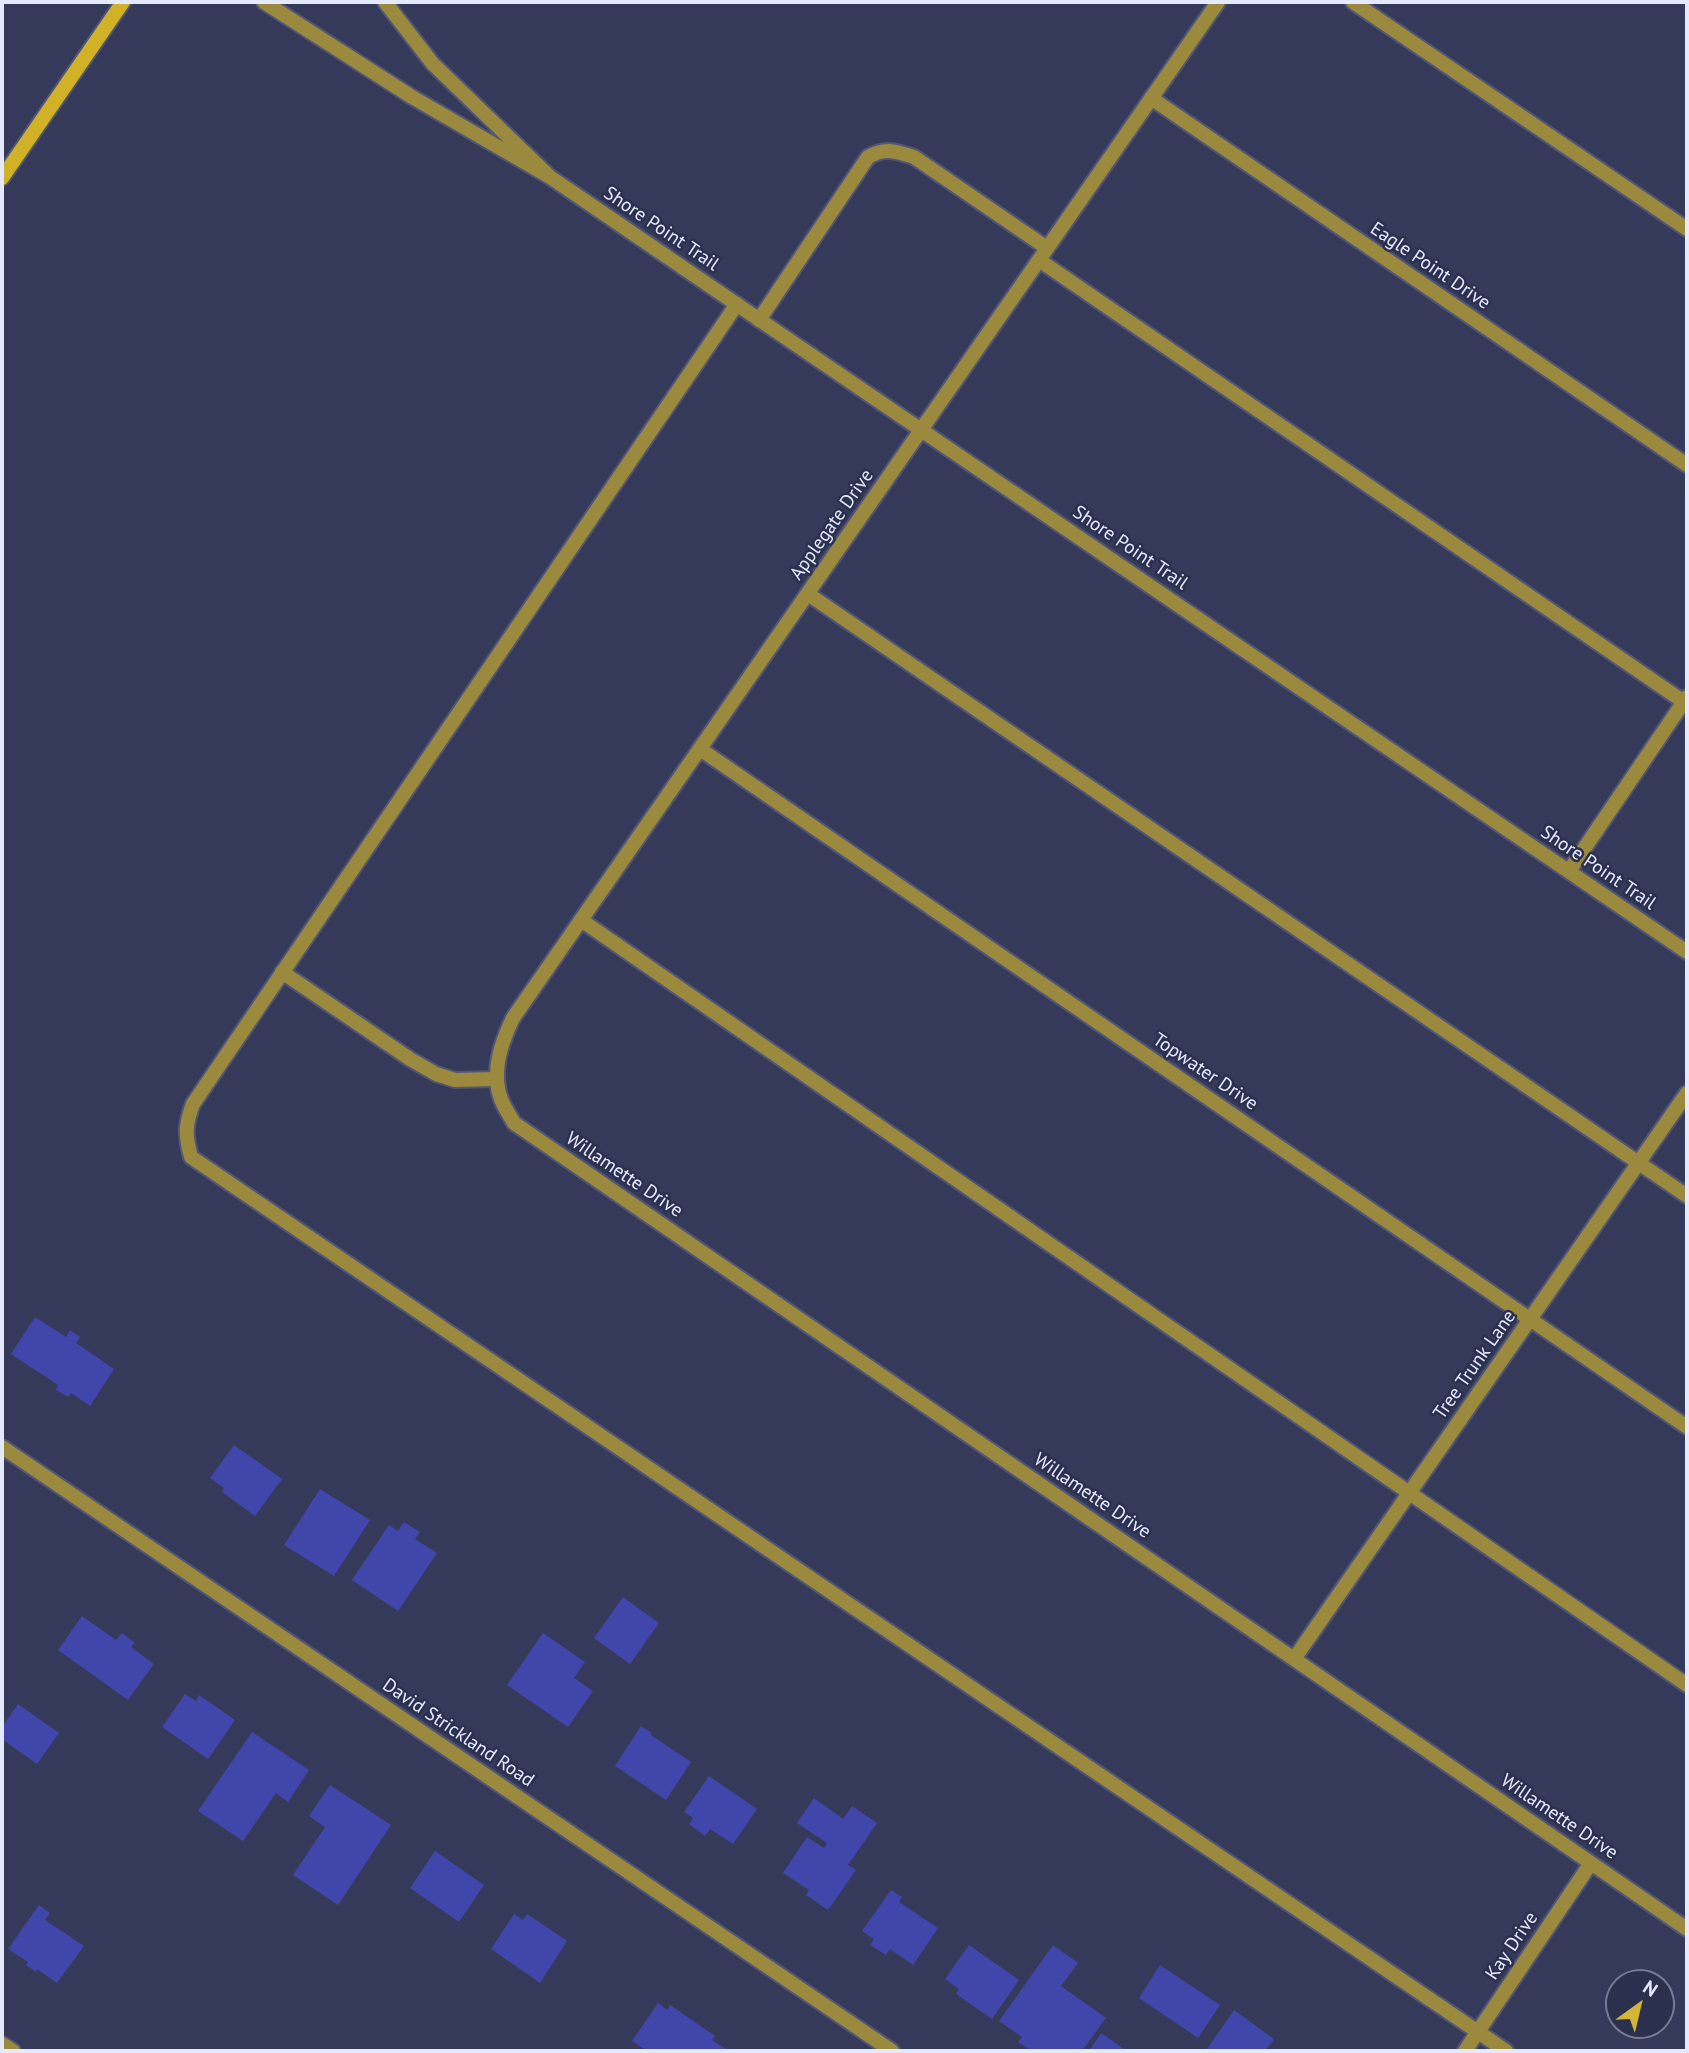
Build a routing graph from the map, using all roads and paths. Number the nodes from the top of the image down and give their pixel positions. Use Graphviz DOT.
graph roads {
  1 [pos="123,2"];
  2 [pos="264,2"];
  3 [pos="385,2"];
  4 [pos="1218,2"];
  5 [pos="1353,2"];
  6 [pos="1151,99"];
  7 [pos="550,177"];
  8 [pos="2,178"];
  9 [pos="1687,229"];
  10 [pos="1043,254"];
  11 [pos="737,304"];
  12 [pos="760,320"];
  13 [pos="922,430"];
  14 [pos="1687,466"];
  15 [pos="808,594"];
  16 [pos="1686,699"];
  17 [pos="700,749"];
  18 [pos="1569,871"];
  19 [pos="581,920"];
  20 [pos="1687,952"];
  21 [pos="282,972"];
  22 [pos="496,1079"];
  23 [pos="1687,1093"];
  24 [pos="1639,1163"];
  25 [pos="1687,1196"];
  26 [pos="1530,1319"];
  27 [pos="1687,1427"];
  28 [pos="2,1447"];
  29 [pos="1409,1493"];
  30 [pos="1294,1659"];
  31 [pos="1687,1685"];
  32 [pos="1591,1863"];
  33 [pos="1687,1929"];
  34 [pos="1478,2032"];
  35 [pos="2,2043"];
  36 [pos="13,2051"];
  37 [pos="892,2051"];
  38 [pos="1465,2051"];
  39 [pos="1506,2051"];
  1 -- 8 [label="main road"];
  2 -- 7 [label="street, Shore Point Trail"];
  3 -- 7 [label="street, Shore Point Trail"];
  4 -- 6 [label="street, Applegate Drive"];
  5 -- 9 [label="street"];
  6 -- 10 [label="street, Applegate Drive"];
  6 -- 14 [label="street, Eagle Point Drive"];
  7 -- 11 [label="street, Shore Point Trail"];
  10 -- 12 [label="street"];
  10 -- 13 [label="street, Applegate Drive"];
  10 -- 16 [label="street"];
  11 -- 12 [label="street, Shore Point Trail"];
  11 -- 21 [label="street"];
  12 -- 13 [label="street, Shore Point Trail"];
  13 -- 15 [label="street, Applegate Drive"];
  13 -- 18 [label="street, Shore Point Trail"];
  15 -- 17 [label="street, Applegate Drive"];
  15 -- 24 [label="street"];
  16 -- 18 [label="street"];
  17 -- 19 [label="street, Applegate Drive"];
  17 -- 26 [label="street, Topwater Drive"];
  18 -- 20 [label="street, Shore Point Trail"];
  19 -- 22 [label="street, Applegate Drive"];
  19 -- 29 [label="street"];
  21 -- 22 [label="street"];
  21 -- 34 [label="street"];
  22 -- 30 [label="street, Willamette Drive"];
  23 -- 24 [label="street, Tree Trunk Lane"];
  24 -- 25 [label="street"];
  24 -- 26 [label="street, Tree Trunk Lane"];
  26 -- 27 [label="street, Topwater Drive"];
  26 -- 29 [label="street, Tree Trunk Lane"];
  28 -- 37 [label="street, David Strickland Road"];
  29 -- 30 [label="street, Tree Trunk Lane"];
  29 -- 31 [label="street"];
  30 -- 32 [label="street, Willamette Drive"];
  32 -- 33 [label="street, Willamette Drive"];
  32 -- 34 [label="street, Kay Drive"];
  34 -- 38 [label="street, Kay Drive"];
  34 -- 39 [label="street"];
  35 -- 36 [label="street"];
}
